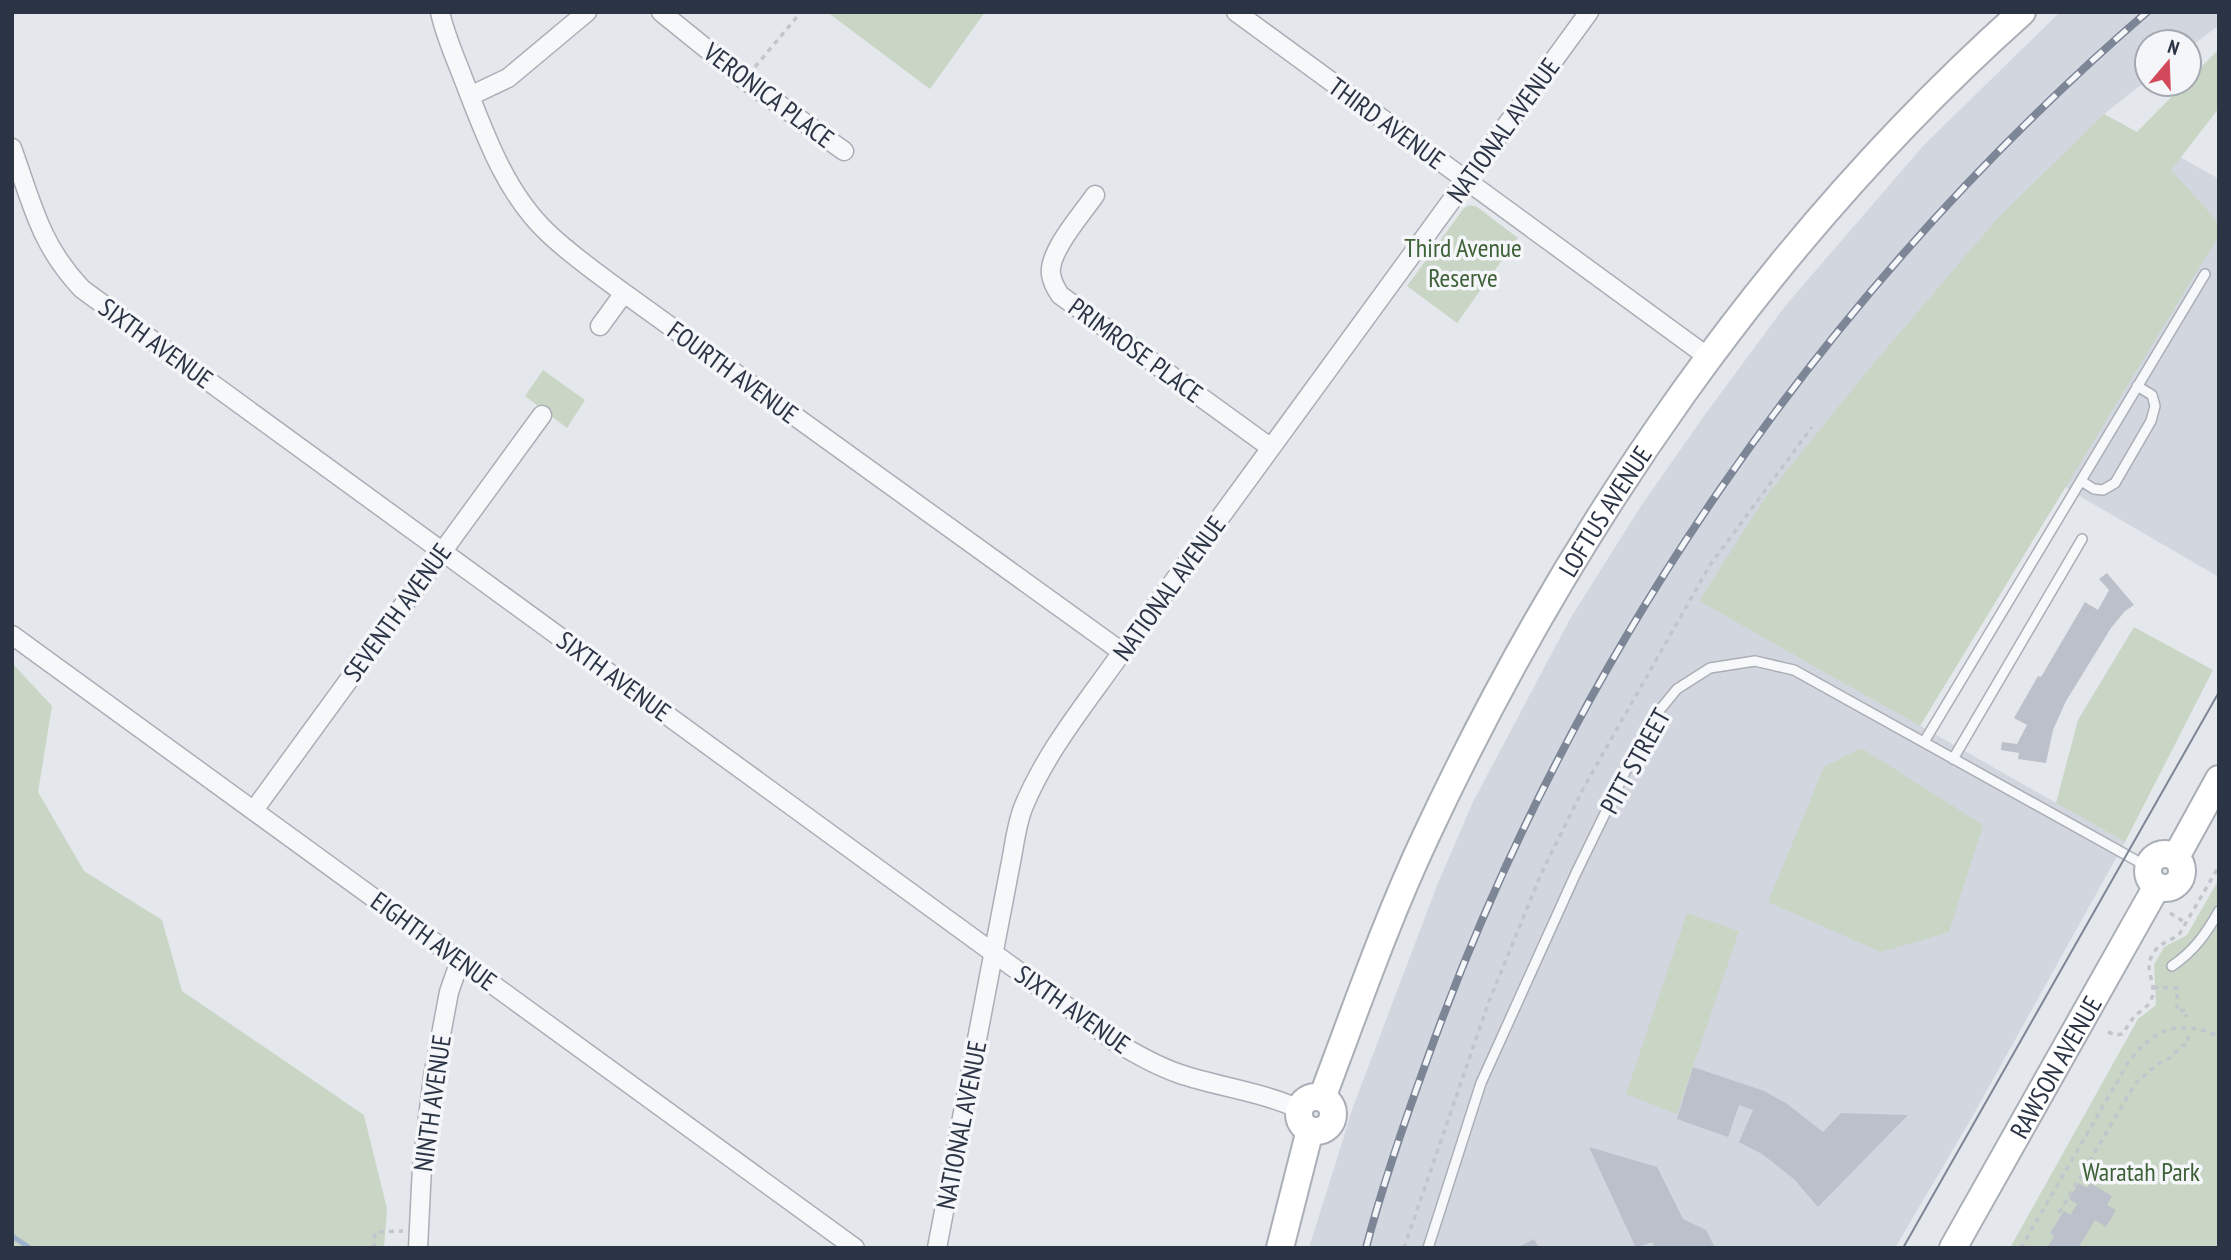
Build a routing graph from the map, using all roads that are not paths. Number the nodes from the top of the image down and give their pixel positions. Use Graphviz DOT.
graph roads {
  1 [pos="440,12"];
  2 [pos="586,12"];
  3 [pos="661,12"];
  4 [pos="1236,12"];
  5 [pos="1589,12"];
  6 [pos="2022,12"];
  7 [pos="470,96"];
  8 [pos="12,148"];
  9 [pos="844,151"];
  10 [pos="1466,182"];
  11 [pos="1095,195"];
  12 [pos="2204,274"];
  13 [pos="624,293"];
  14 [pos="600,326"];
  15 [pos="1708,357"];
  16 [pos="2137,386"];
  17 [pos="542,415"];
  18 [pos="1271,448"];
  19 [pos="2081,481"];
  20 [pos="2082,539"];
  21 [pos="441,551"];
  22 [pos="12,635"];
  23 [pos="1122,652"];
  24 [pos="1924,742"];
  25 [pos="1953,759"];
  26 [pos="2219,779"];
  27 [pos="254,810"];
  28 [pos="2153,877"];
  29 [pos="2219,911"];
  30 [pos="993,953"];
  31 [pos="464,963"];
  32 [pos="2172,966"];
  33 [pos="1310,1113"];
  34 [pos="419,1239"];
  35 [pos="855,1248"];
  36 [pos="937,1248"];
  37 [pos="1280,1248"];
  38 [pos="1428,1248"];
  39 [pos="1953,1248"];
  1 -- 7 [label="street, FOURTH AVENUE"];
  2 -- 7 [label="street"];
  3 -- 9 [label="street, VERONICA PLACE"];
  4 -- 10 [label="street, THIRD AVENUE"];
  5 -- 10 [label="street, NATIONAL AVENUE"];
  6 -- 15 [label="street, LOFTUS AVENUE"];
  7 -- 13 [label="street, FOURTH AVENUE"];
  8 -- 21 [label="street, SIXTH AVENUE"];
  10 -- 15 [label="street, THIRD AVENUE"];
  10 -- 18 [label="street, NATIONAL AVENUE"];
  11 -- 18 [label="street, PRIMROSE PLACE"];
  12 -- 16 [label="lane"];
  13 -- 14 [label="street"];
  13 -- 23 [label="street, FOURTH AVENUE"];
  15 -- 33 [label="street, LOFTUS AVENUE"];
  16 -- 19 [label="lane"];
  16 -- 19 [label="lane"];
  17 -- 21 [label="street, SEVENTH AVENUE"];
  18 -- 23 [label="street, NATIONAL AVENUE"];
  19 -- 24 [label="lane"];
  20 -- 25 [label="lane"];
  21 -- 27 [label="street, SEVENTH AVENUE"];
  21 -- 30 [label="street, SIXTH AVENUE"];
  22 -- 27 [label="street, EIGHTH AVENUE"];
  23 -- 30 [label="street, NATIONAL AVENUE"];
  24 -- 25 [label="lane, PITT STREET"];
  24 -- 38 [label="lane, PITT STREET"];
  25 -- 28 [label="lane, PITT STREET"];
  26 -- 28 [label="street"];
  27 -- 31 [label="street, EIGHTH AVENUE"];
  28 -- 39 [label="street, RAWSON AVENUE"];
  29 -- 32 [label="lane"];
  30 -- 33 [label="street, SIXTH AVENUE"];
  30 -- 36 [label="street, NATIONAL AVENUE"];
  31 -- 34 [label="street, NINTH AVENUE"];
  31 -- 35 [label="street, EIGHTH AVENUE"];
  33 -- 37 [label="street, LOFTUS AVENUE"];
}
